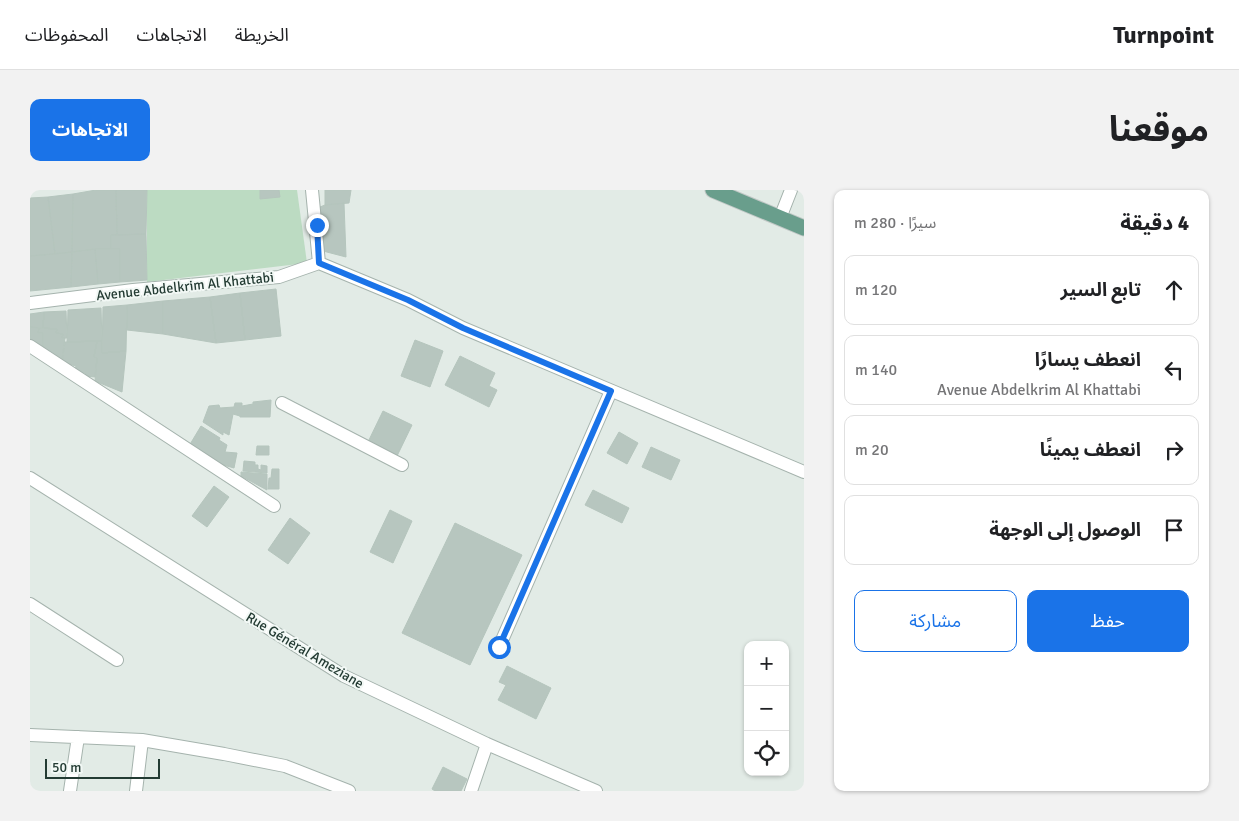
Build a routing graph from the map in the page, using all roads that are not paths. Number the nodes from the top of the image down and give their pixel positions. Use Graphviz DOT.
graph roads {
  1 [pos="312,190"];
  2 [pos="713,190"];
  3 [pos="727,190"];
  4 [pos="791,190"];
  5 [pos="748,206"];
  6 [pos="780,218"];
  7 [pos="804,228"];
  8 [pos="319,263"];
  9 [pos="30,303"];
  10 [pos="30,346"];
  11 [pos="611,391"];
  12 [pos="282,403"];
  13 [pos="402,465"];
  14 [pos="804,472"];
  15 [pos="30,478"];
  16 [pos="274,506"];
  17 [pos="30,604"];
  18 [pos="499,647"];
  19 [pos="116,660"];
  20 [pos="30,734"];
  21 [pos="78,736"];
  22 [pos="142,740"];
  23 [pos="487,744"];
  24 [pos="70,791"];
  25 [pos="136,791"];
  26 [pos="349,791"];
  27 [pos="472,791"];
  28 [pos="596,791"];
  1 -- 8 [label="street"];
  2 -- 5 [label="main road"];
  3 -- 5 [label="street"];
  4 -- 6 [label="street"];
  5 -- 6 [label="main road"];
  6 -- 7 [label="main road"];
  8 -- 9 [label="street, Avenue Abdelkrim Al Khattabi"];
  8 -- 11 [label="street"];
  10 -- 16 [label="street"];
  11 -- 14 [label="street"];
  11 -- 18 [label="street"];
  12 -- 13 [label="street"];
  15 -- 23 [label="street, Rue Général Ameziane"];
  17 -- 19 [label="street"];
  20 -- 21 [label="street"];
  21 -- 22 [label="street"];
  21 -- 24 [label="street"];
  22 -- 25 [label="street"];
  22 -- 26 [label="street"];
  23 -- 27 [label="street"];
  23 -- 28 [label="street, Rue Général Ameziane"];
}
